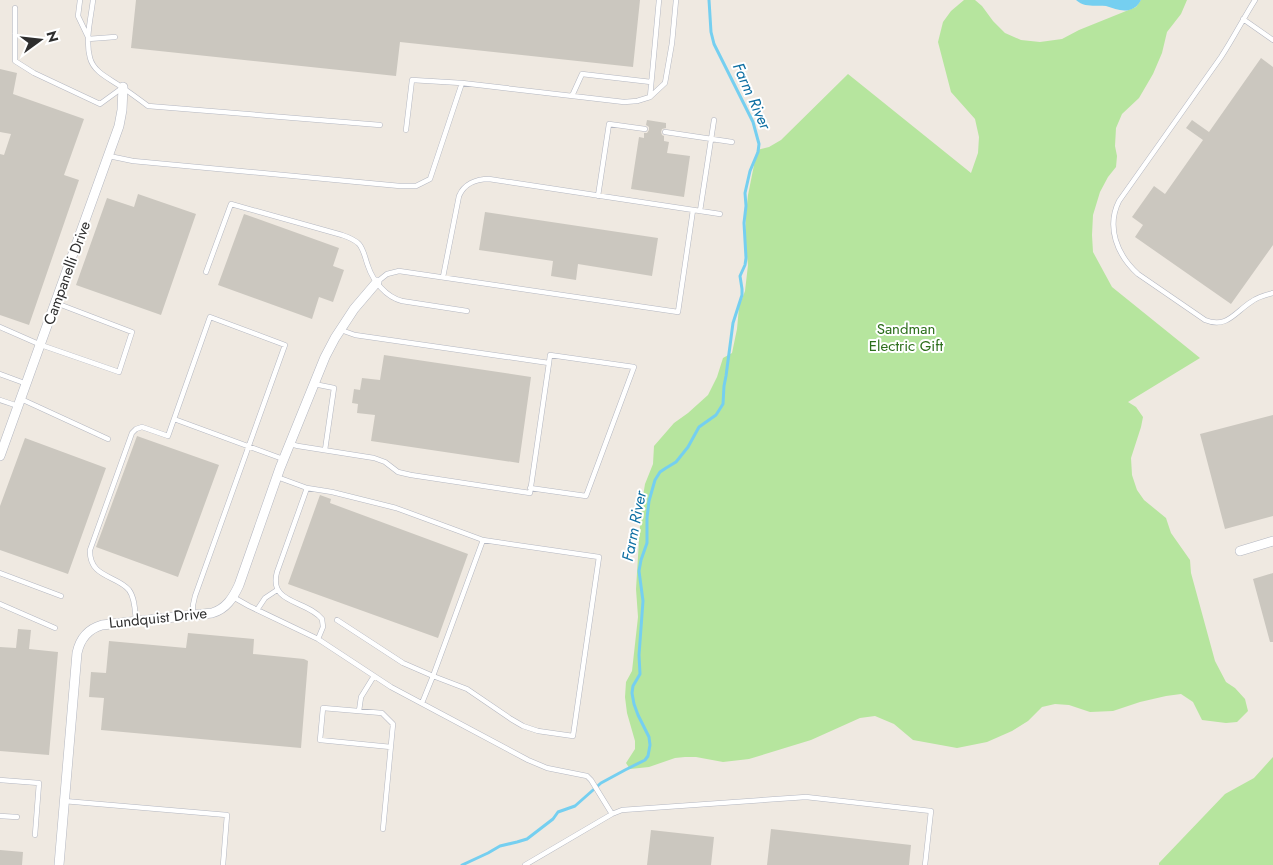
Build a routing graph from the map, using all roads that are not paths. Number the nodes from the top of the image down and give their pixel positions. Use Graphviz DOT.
graph roads {
  1 [pos="80,0"];
  2 [pos="93,0"];
  3 [pos="659,0"];
  4 [pos="676,0"];
  5 [pos="1255,0"];
  6 [pos="15,8"];
  7 [pos="1243,19"];
  8 [pos="115,37"];
  9 [pos="88,39"];
  10 [pos="1273,40"];
  11 [pos="651,82"];
  12 [pos="462,83"];
  13 [pos="123,87"];
  14 [pos="572,96"];
  15 [pos="650,96"];
  16 [pos="714,120"];
  17 [pos="380,125"];
  18 [pos="645,129"];
  19 [pos="406,130"];
  20 [pos="665,132"];
  21 [pos="711,139"];
  22 [pos="732,142"];
  23 [pos="108,156"];
  24 [pos="598,196"];
  25 [pos="693,210"];
  26 [pos="700,211"];
  27 [pos="720,214"];
  28 [pos="206,272"];
  29 [pos="443,278"];
  30 [pos="377,282"];
  31 [pos="1273,292"];
  32 [pos="56,303"];
  33 [pos="467,310"];
  34 [pos="0,327"];
  35 [pos="341,330"];
  36 [pos="41,345"];
  37 [pos="549,363"];
  38 [pos="0,374"];
  39 [pos="27,384"];
  40 [pos="314,384"];
  41 [pos="0,400"];
  42 [pos="20,403"];
  43 [pos="174,419"];
  44 [pos="4,433"];
  45 [pos="108,438"];
  46 [pos="290,444"];
  47 [pos="248,447"];
  48 [pos="325,450"];
  49 [pos="0,456"];
  50 [pos="283,459"];
  51 [pos="277,477"];
  52 [pos="307,488"];
  53 [pos="530,488"];
  54 [pos="483,540"];
  55 [pos="1273,541"];
  56 [pos="1240,552"];
  57 [pos="0,573"];
  58 [pos="277,590"];
  59 [pos="61,596"];
  60 [pos="233,597"];
  61 [pos="0,604"];
  62 [pos="257,610"];
  63 [pos="193,615"];
  64 [pos="337,620"];
  65 [pos="136,621"];
  66 [pos="54,628"];
  67 [pos="318,638"];
  68 [pos="374,676"];
  69 [pos="433,676"];
  70 [pos="422,704"];
  71 [pos="359,711"];
  72 [pos="391,747"];
  73 [pos="0,780"];
  74 [pos="64,801"];
  75 [pos="612,814"];
  76 [pos="0,816"];
  77 [pos="17,817"];
  78 [pos="383,829"];
  79 [pos="35,835"];
  80 [pos="59,865"];
  81 [pos="223,865"];
  82 [pos="525,865"];
  83 [pos="926,865"];
  1 -- 9 [label="lane"];
  2 -- 9 [label="lane"];
  3 -- 11 [label="lane"];
  4 -- 15 [label="lane"];
  5 -- 7 [label="lane"];
  6 -- 13 [label="lane"];
  7 -- 10 [label="lane"];
  7 -- 31 [label="lane"];
  8 -- 9 [label="lane"];
  9 -- 13 [label="lane"];
  11 -- 14 [label="lane"];
  11 -- 15 [label="lane"];
  12 -- 14 [label="lane"];
  12 -- 19 [label="lane"];
  12 -- 23 [label="lane"];
  13 -- 17 [label="lane"];
  13 -- 23 [label="street, Campanelli Drive"];
  14 -- 15 [label="lane"];
  16 -- 21 [label="lane"];
  18 -- 24 [label="lane"];
  20 -- 21 [label="lane"];
  21 -- 22 [label="lane"];
  21 -- 26 [label="lane"];
  23 -- 32 [label="street, Campanelli Drive"];
  24 -- 25 [label="lane"];
  24 -- 29 [label="lane"];
  25 -- 26 [label="lane"];
  25 -- 29 [label="lane"];
  26 -- 27 [label="lane"];
  28 -- 30 [label="lane"];
  29 -- 30 [label="lane"];
  30 -- 33 [label="lane"];
  30 -- 35 [label="street, Lundquist Drive"];
  32 -- 36 [label="street, Campanelli Drive"];
  32 -- 36 [label="lane"];
  34 -- 36 [label="lane"];
  35 -- 37 [label="lane"];
  35 -- 40 [label="street, Lundquist Drive"];
  36 -- 39 [label="street, Campanelli Drive"];
  37 -- 53 [label="lane"];
  37 -- 53 [label="lane"];
  38 -- 39 [label="lane"];
  39 -- 42 [label="street, Campanelli Drive"];
  40 -- 46 [label="street, Lundquist Drive"];
  40 -- 48 [label="lane"];
  41 -- 42 [label="lane"];
  42 -- 44 [label="street, Campanelli Drive"];
  42 -- 45 [label="lane"];
  43 -- 47 [label="lane"];
  43 -- 47 [label="lane"];
  43 -- 65 [label="lane"];
  44 -- 49 [label="street, Campanelli Drive"];
  46 -- 48 [label="lane"];
  46 -- 50 [label="street, Lundquist Drive"];
  47 -- 50 [label="lane"];
  47 -- 63 [label="lane"];
  48 -- 53 [label="lane"];
  50 -- 51 [label="street, Lundquist Drive"];
  51 -- 52 [label="lane"];
  51 -- 60 [label="street, Lundquist Drive"];
  52 -- 54 [label="lane"];
  52 -- 58 [label="lane"];
  54 -- 69 [label="lane"];
  54 -- 69 [label="lane"];
  55 -- 56 [label="street"];
  57 -- 59 [label="lane"];
  58 -- 62 [label="lane"];
  58 -- 67 [label="lane"];
  60 -- 62 [label="lane"];
  60 -- 63 [label="street, Lundquist Drive"];
  61 -- 66 [label="lane"];
  62 -- 67 [label="lane"];
  63 -- 65 [label="street, Lundquist Drive"];
  64 -- 69 [label="lane"];
  65 -- 74 [label="street, Lundquist Drive"];
  67 -- 68 [label="lane"];
  68 -- 70 [label="lane"];
  68 -- 71 [label="lane"];
  69 -- 70 [label="lane"];
  70 -- 75 [label="lane"];
  71 -- 72 [label="lane"];
  71 -- 72 [label="lane"];
  72 -- 78 [label="lane"];
  73 -- 79 [label="lane"];
  74 -- 80 [label="street, Lundquist Drive"];
  74 -- 81 [label="lane"];
  75 -- 82 [label="lane"];
  75 -- 83 [label="lane"];
  76 -- 77 [label="lane"];
}
